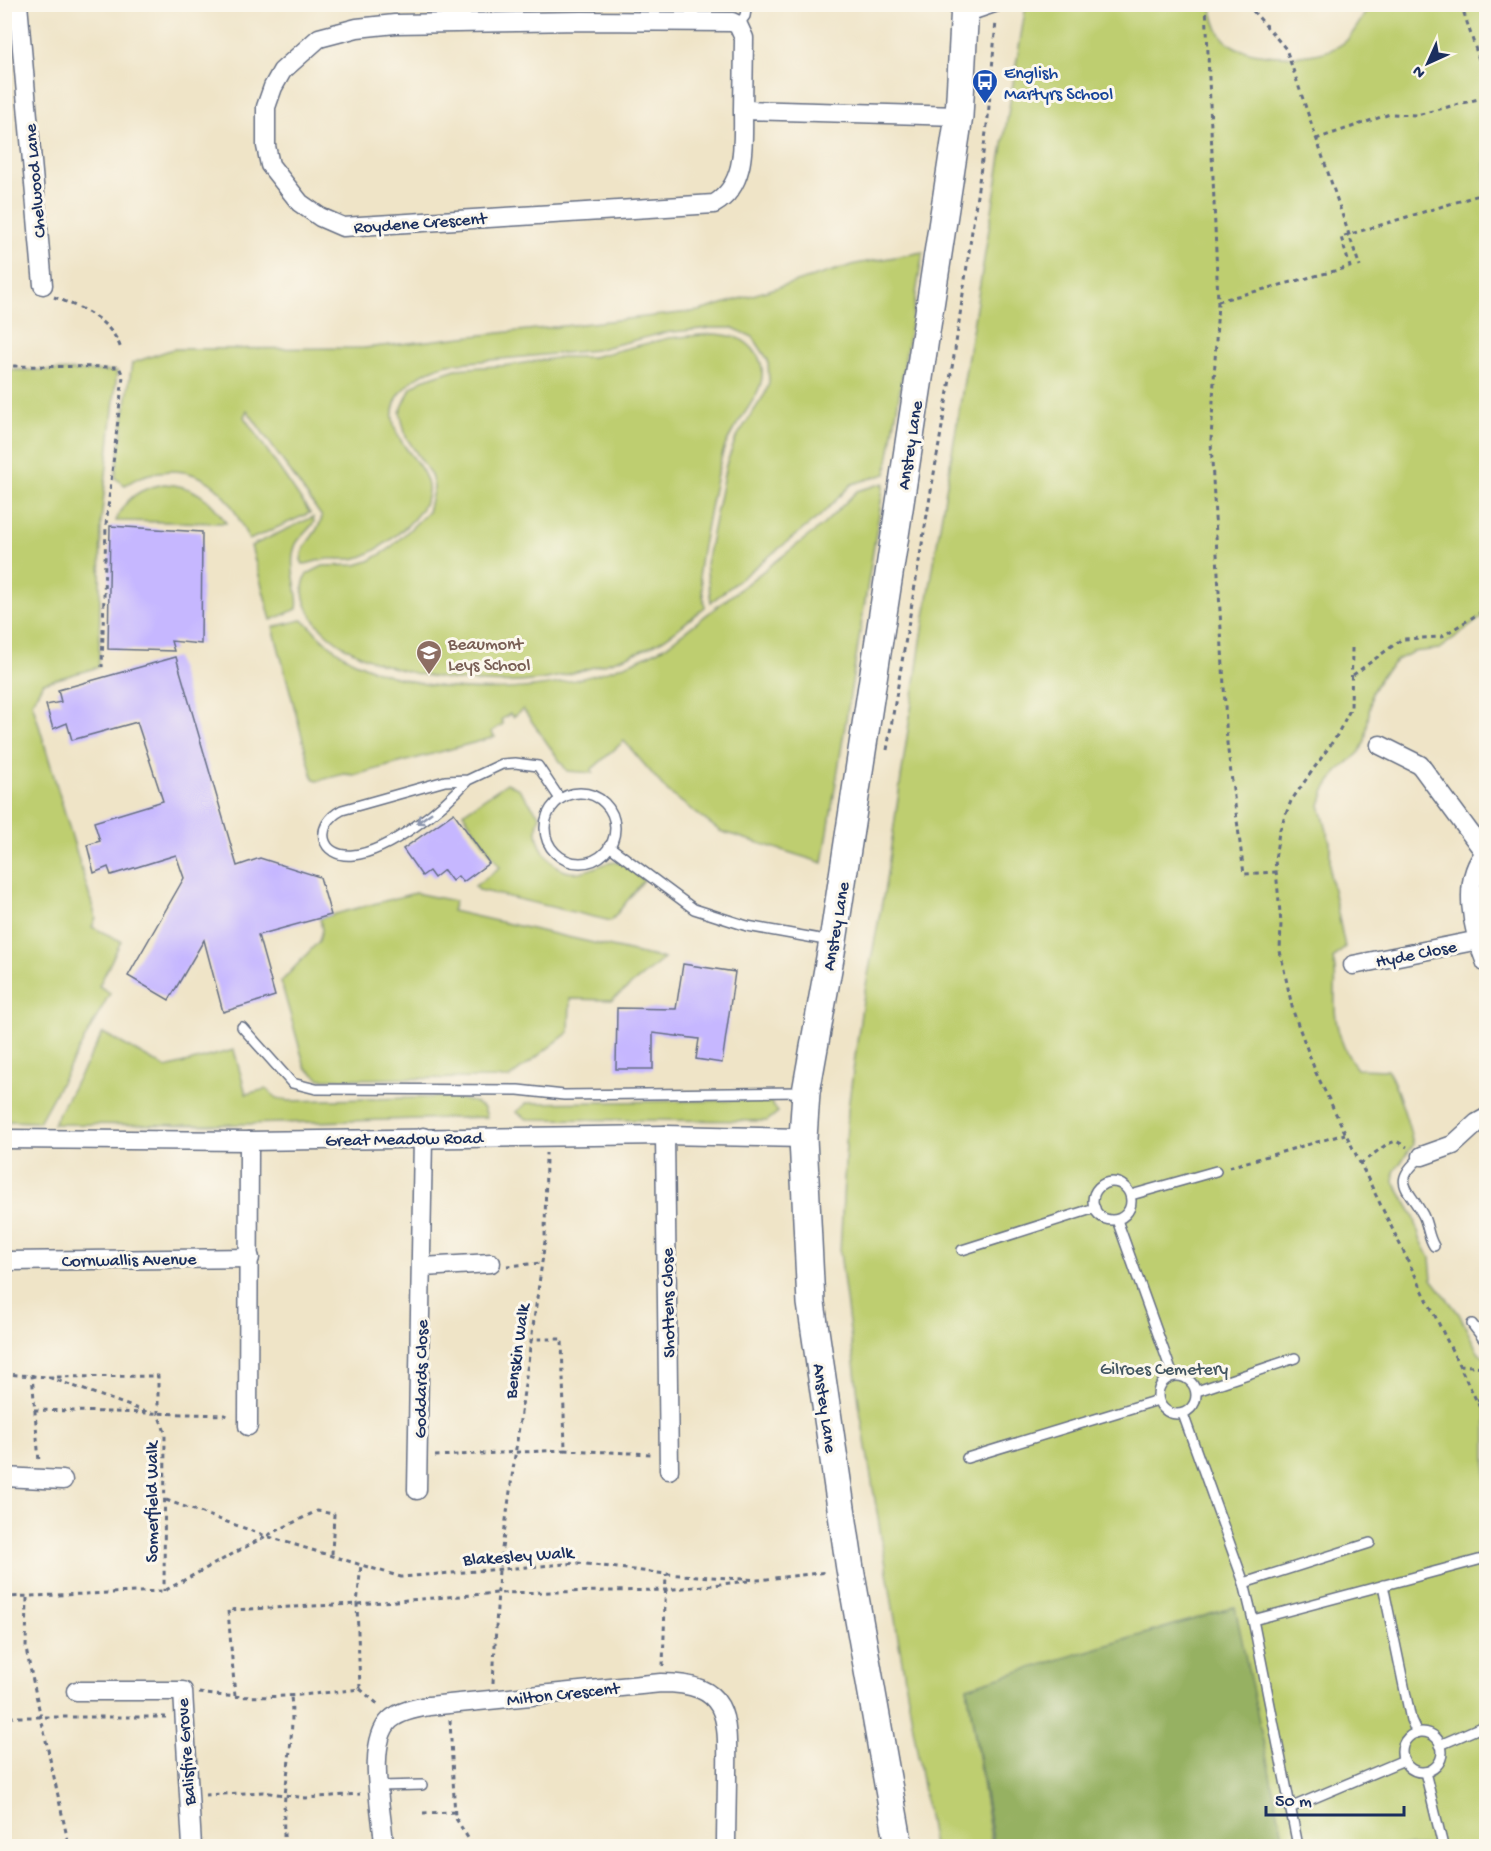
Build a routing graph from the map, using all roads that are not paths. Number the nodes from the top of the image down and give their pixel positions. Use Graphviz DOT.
graph roads {
  1 [pos="18,4"];
  2 [pos="747,4"];
  3 [pos="1004,5"];
  4 [pos="964,11"];
  5 [pos="738,25"];
  6 [pos="743,110"];
  7 [pos="959,116"];
  8 [pos="44,285"];
  9 [pos="1380,745"];
  10 [pos="468,780"];
  11 [pos="560,799"];
  12 [pos="609,846"];
  13 [pos="1486,853"];
  14 [pos="1479,940"];
  15 [pos="833,942"];
  16 [pos="1486,963"];
  17 [pos="1353,965"];
  18 [pos="242,1027"];
  19 [pos="806,1092"];
  20 [pos="1486,1118"];
  21 [pos="665,1136"];
  22 [pos="423,1137"];
  23 [pos="803,1138"];
  24 [pos="4,1139"];
  25 [pos="249,1141"];
  26 [pos="1422,1156"];
  27 [pos="1216,1171"];
  28 [pos="1131,1195"];
  29 [pos="1095,1208"];
  30 [pos="1116,1220"];
  31 [pos="1434,1246"];
  32 [pos="962,1250"];
  33 [pos="250,1258"];
  34 [pos="9,1261"];
  35 [pos="491,1263"];
  36 [pos="423,1267"];
  37 [pos="1472,1324"];
  38 [pos="1486,1342"];
  39 [pos="1294,1358"];
  40 [pos="1173,1376"];
  41 [pos="1197,1390"];
  42 [pos="1158,1400"];
  43 [pos="1183,1414"];
  44 [pos="248,1426"];
  45 [pos="967,1458"];
  46 [pos="669,1461"];
  47 [pos="4,1477"];
  48 [pos="63,1480"];
  49 [pos="417,1490"];
  50 [pos="1370,1543"];
  51 [pos="1486,1558"];
  52 [pos="1244,1583"];
  53 [pos="1383,1585"];
  54 [pos="1254,1620"];
  55 [pos="76,1691"];
  56 [pos="1486,1725"];
  57 [pos="1417,1733"];
  58 [pos="1440,1745"];
  59 [pos="1404,1760"];
  60 [pos="1425,1772"];
  61 [pos="422,1785"];
  62 [pos="379,1790"];
  63 [pos="1290,1808"];
  64 [pos="192,1846"];
  65 [pos="384,1846"];
  66 [pos="726,1846"];
  67 [pos="899,1846"];
  68 [pos="1298,1846"];
  69 [pos="1443,1846"];
  1 -- 8 [label="street, Chelwood Lane"];
  2 -- 5 [label="lane"];
  3 -- 4 [label="lane"];
  4 -- 7 [label="main road, Anstey Lane"];
  5 -- 6 [label="street, Roydene Crescent"];
  5 -- 6 [label="street, Roydene Crescent"];
  6 -- 7 [label="street"];
  7 -- 15 [label="main road, Anstey Lane"];
  9 -- 13 [label="street"];
  10 -- 10 [label="lane, one-way"];
  10 -- 11 [label="lane"];
  11 -- 12 [label="lane"];
  11 -- 12 [label="lane"];
  12 -- 15 [label="lane"];
  13 -- 14 [label="street"];
  14 -- 16 [label="street"];
  14 -- 17 [label="street, Hyde Close"];
  15 -- 19 [label="main road, Anstey Lane"];
  18 -- 19 [label="lane"];
  19 -- 23 [label="main road, Anstey Lane"];
  20 -- 26 [label="street"];
  21 -- 22 [label="street, Great Meadow Road"];
  21 -- 23 [label="street, Great Meadow Road"];
  21 -- 46 [label="street, Shottens Close"];
  22 -- 25 [label="street, Great Meadow Road"];
  22 -- 36 [label="street, Goddards Close"];
  23 -- 67 [label="main road, Anstey Lane"];
  24 -- 25 [label="street, Great Meadow Road"];
  25 -- 33 [label="street"];
  26 -- 31 [label="lane"];
  27 -- 28 [label="lane"];
  28 -- 29 [label="lane"];
  28 -- 30 [label="lane"];
  29 -- 30 [label="lane"];
  29 -- 32 [label="lane"];
  30 -- 40 [label="lane"];
  33 -- 34 [label="street, Cornwallis Avenue"];
  33 -- 44 [label="street"];
  35 -- 36 [label="street"];
  36 -- 49 [label="street, Goddards Close"];
  37 -- 38 [label="lane"];
  39 -- 41 [label="lane"];
  40 -- 41 [label="lane"];
  40 -- 42 [label="lane"];
  41 -- 43 [label="lane"];
  42 -- 43 [label="lane"];
  42 -- 45 [label="lane"];
  43 -- 52 [label="lane"];
  47 -- 48 [label="street"];
  50 -- 52 [label="lane"];
  51 -- 53 [label="lane"];
  52 -- 54 [label="lane"];
  53 -- 54 [label="lane"];
  53 -- 57 [label="lane"];
  54 -- 63 [label="lane"];
  55 -- 64 [label="street, Balisfire Grove"];
  56 -- 58 [label="lane"];
  57 -- 58 [label="lane"];
  57 -- 59 [label="lane"];
  58 -- 60 [label="lane"];
  59 -- 60 [label="lane"];
  59 -- 63 [label="lane"];
  60 -- 69 [label="lane"];
  61 -- 62 [label="lane"];
  62 -- 65 [label="street"];
  62 -- 66 [label="street, Milton Crescent"];
  63 -- 68 [label="lane"];
}
